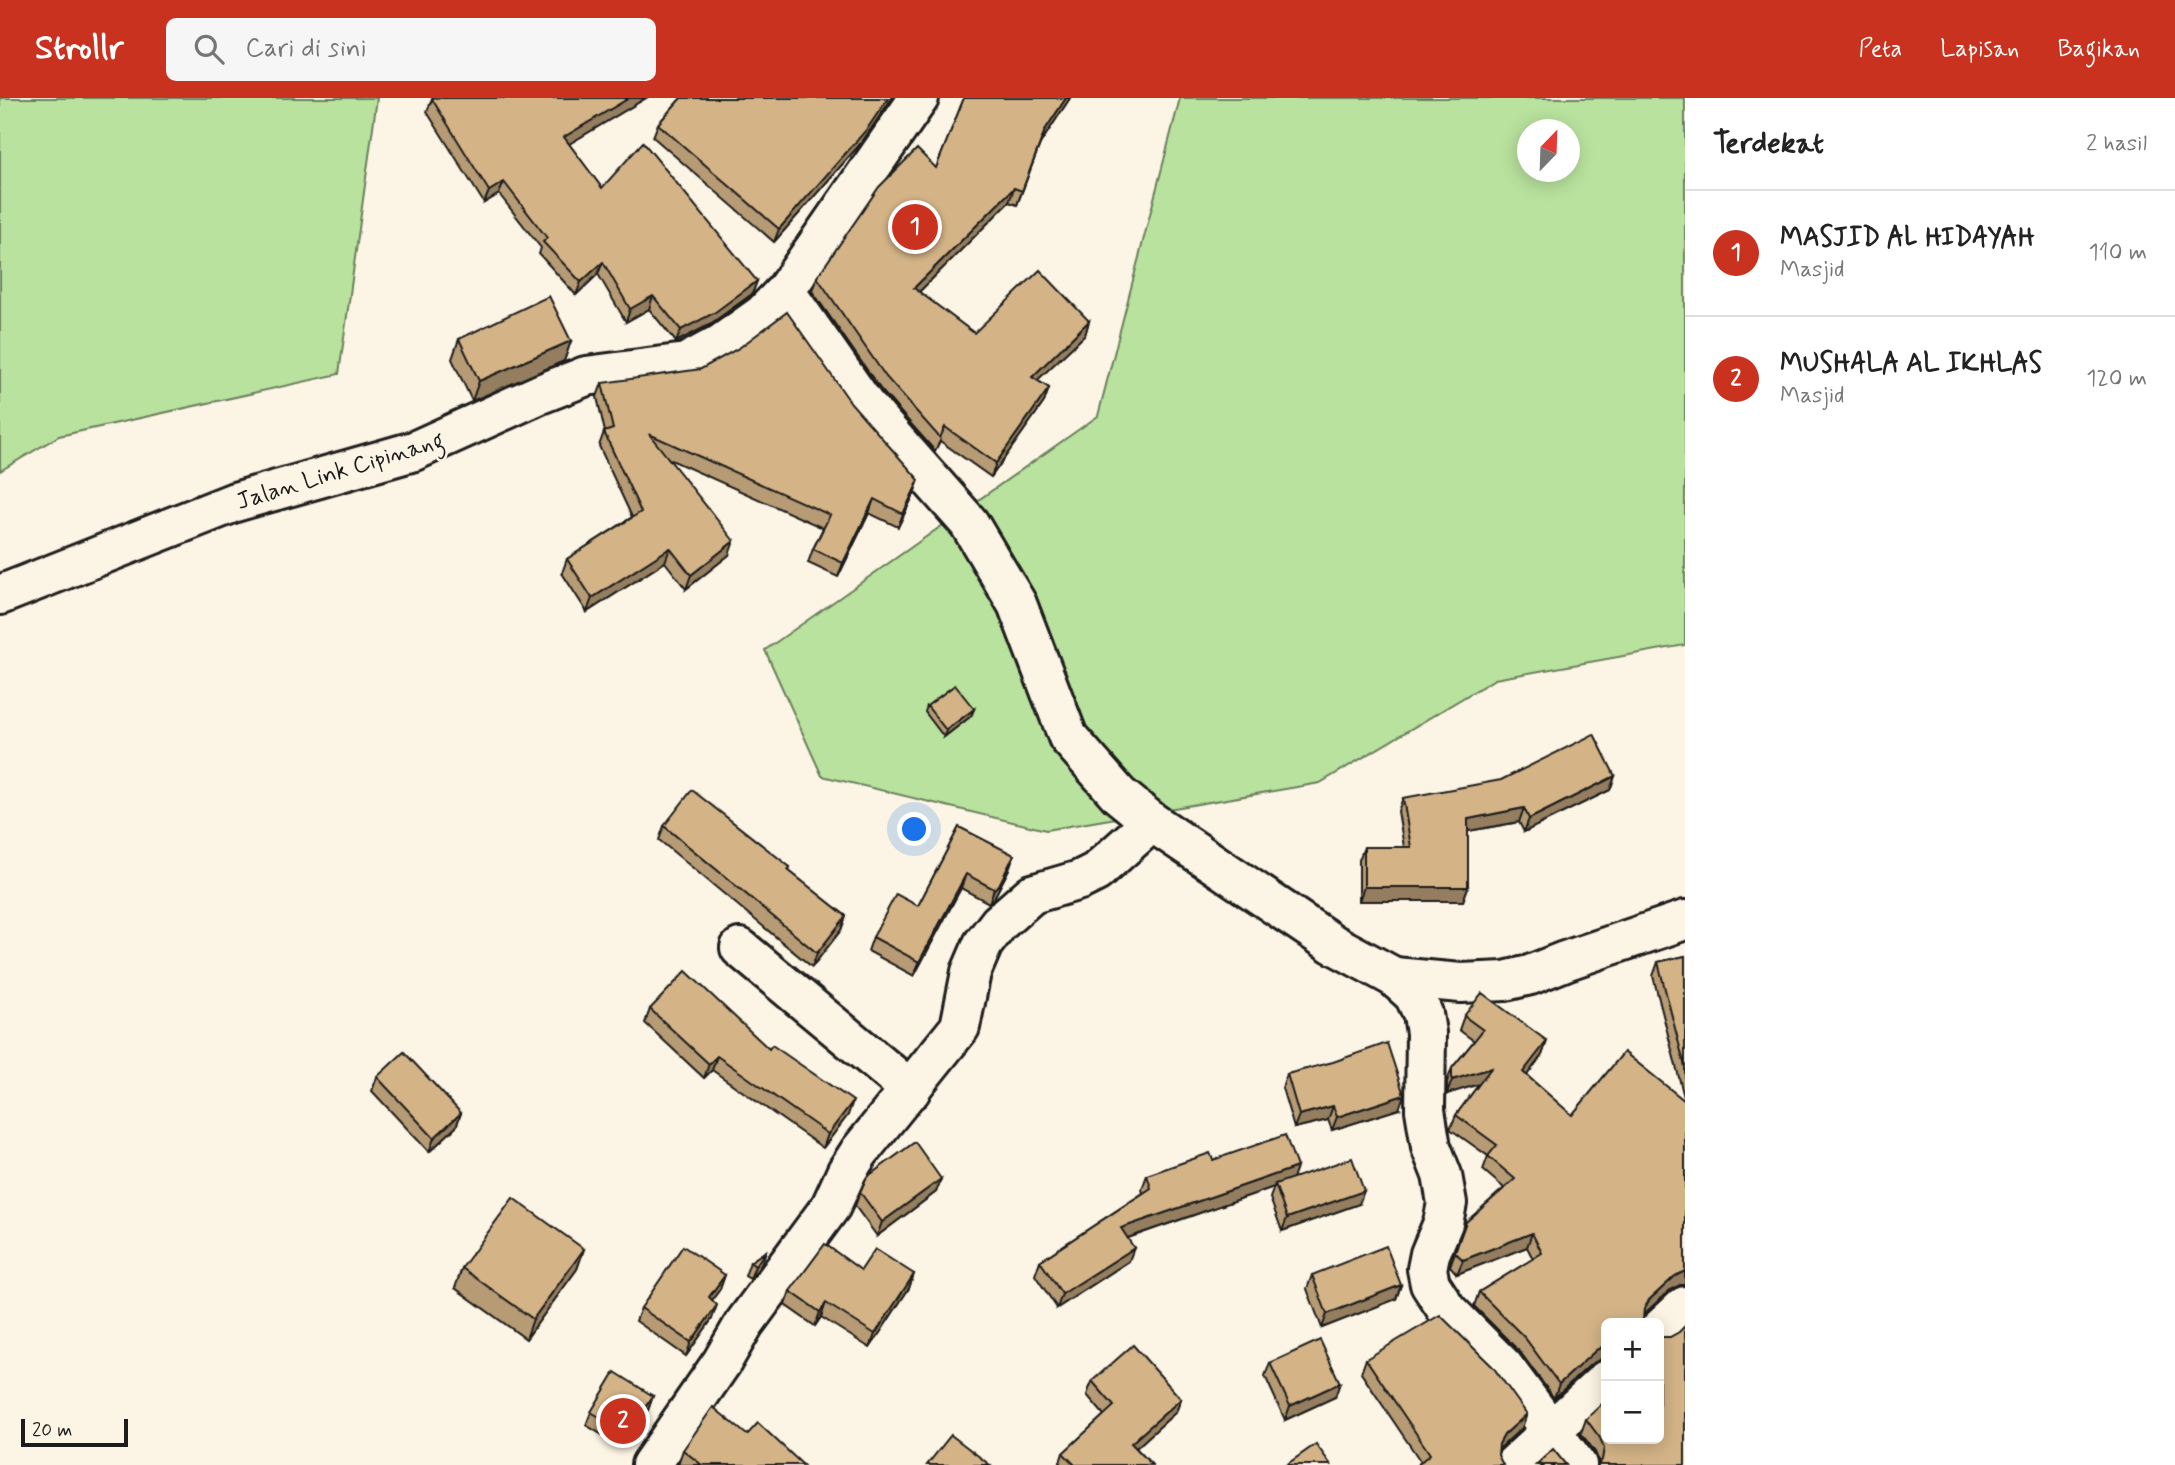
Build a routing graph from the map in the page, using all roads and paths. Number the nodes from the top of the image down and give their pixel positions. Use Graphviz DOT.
graph roads {
  1 [pos="919,98"];
  2 [pos="785,291"];
  3 [pos="0,596"];
  4 [pos="1152,822"];
  5 [pos="1685,920"];
  6 [pos="740,948"];
  7 [pos="1394,977"];
  8 [pos="911,1090"];
  9 [pos="1605,1381"];
  10 [pos="1551,1432"];
  11 [pos="651,1465"];
  12 [pos="1514,1465"];
  13 [pos="1577,1465"];
  1 -- 2 [label="street, Jalan Link Cipinang"];
  2 -- 3 [label="street, Jalan Link Cipinang"];
  2 -- 4 [label="street"];
  4 -- 7 [label="street"];
  4 -- 8 [label="street"];
  5 -- 7 [label="street"];
  6 -- 8 [label="street"];
  7 -- 10 [label="street"];
  8 -- 11 [label="street"];
  9 -- 10 [label="street"];
  10 -- 12 [label="street"];
  10 -- 13 [label="street"];
}
